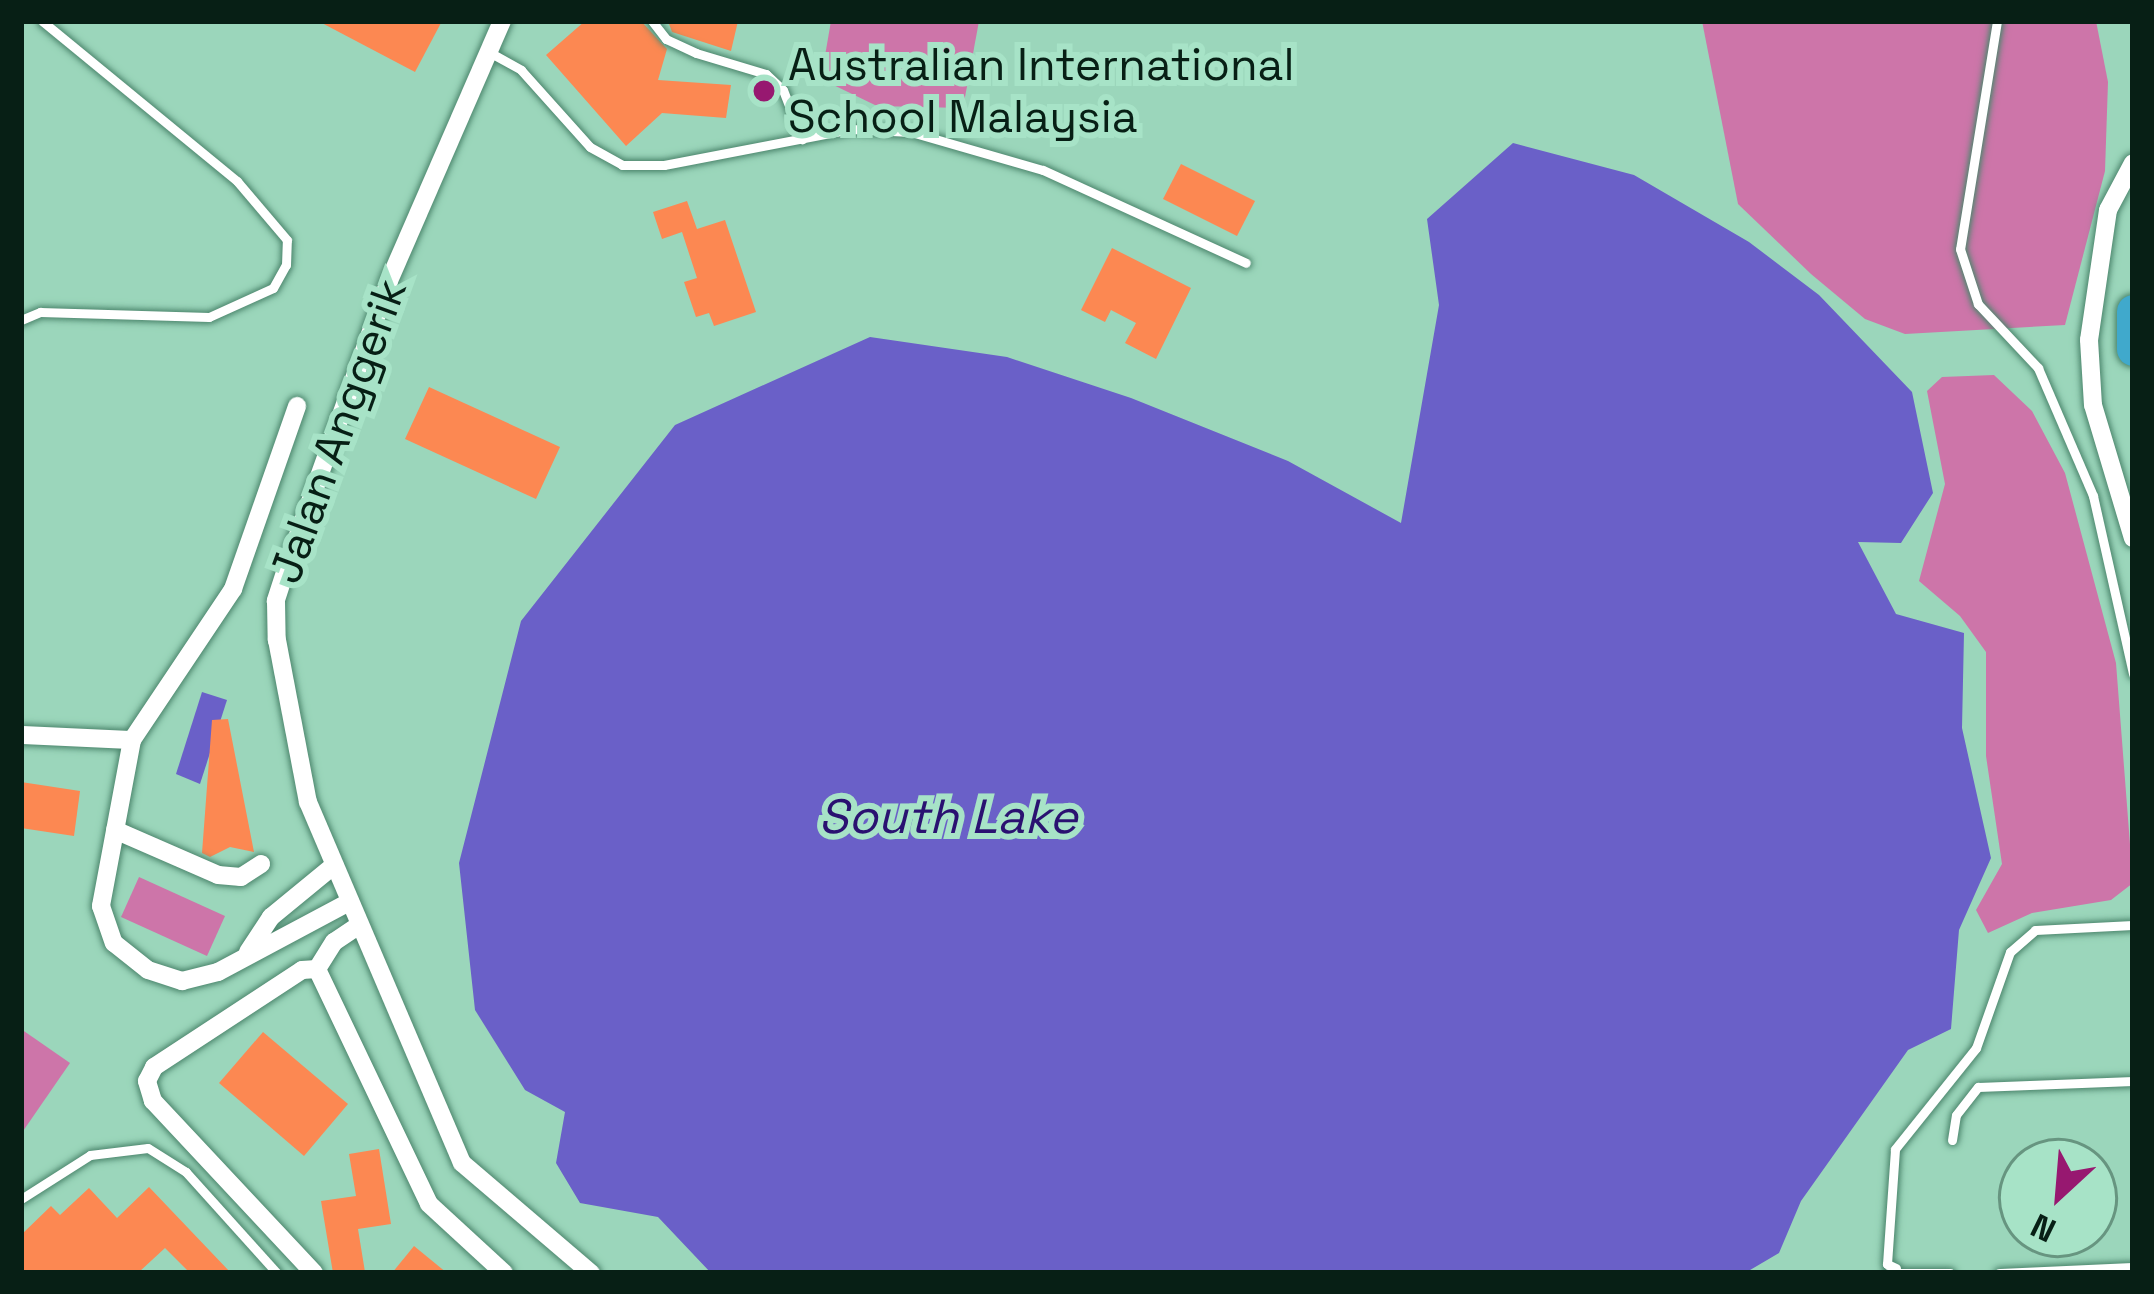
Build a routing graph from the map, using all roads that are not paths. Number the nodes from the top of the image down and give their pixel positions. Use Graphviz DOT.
graph roads {
  1 [pos="42,21"];
  2 [pos="502,21"];
  3 [pos="652,21"];
  4 [pos="1996,21"];
  5 [pos="489,52"];
  6 [pos="802,139"];
  7 [pos="2133,163"];
  8 [pos="1246,263"];
  9 [pos="2133,311"];
  10 [pos="21,320"];
  11 [pos="2133,349"];
  12 [pos="297,406"];
  13 [pos="2133,538"];
  14 [pos="2133,674"];
  15 [pos="21,735"];
  16 [pos="132,740"];
  17 [pos="115,830"];
  18 [pos="261,864"];
  19 [pos="333,866"];
  20 [pos="349,902"];
  21 [pos="359,925"];
  22 [pos="2133,925"];
  23 [pos="248,952"];
  24 [pos="317,969"];
  25 [pos="2133,1081"];
  26 [pos="1952,1140"];
  27 [pos="21,1199"];
  28 [pos="2133,1267"];
  29 [pos="1892,1271"];
  30 [pos="277,1273"];
  31 [pos="314,1273"];
  32 [pos="503,1273"];
  33 [pos="590,1273"];
  34 [pos="1950,1273"];
  35 [pos="1999,1273"];
  36 [pos="2015,1273"];
  1 -- 10 [label="lane"];
  2 -- 5 [label="street, Jalan Anggerik"];
  3 -- 6 [label="lane"];
  4 -- 14 [label="lane"];
  5 -- 6 [label="lane"];
  5 -- 19 [label="street, Jalan Anggerik"];
  6 -- 8 [label="lane"];
  7 -- 13 [label="street"];
  9 -- 11 [label="highway"];
  12 -- 16 [label="street"];
  15 -- 16 [label="street"];
  16 -- 17 [label="street"];
  17 -- 18 [label="street"];
  17 -- 23 [label="street"];
  19 -- 20 [label="street, Jalan Anggerik"];
  19 -- 23 [label="street"];
  20 -- 21 [label="street, Jalan Anggerik"];
  20 -- 23 [label="street"];
  21 -- 24 [label="street"];
  21 -- 33 [label="street, Jalan Anggerik"];
  22 -- 29 [label="lane"];
  24 -- 31 [label="street"];
  24 -- 32 [label="street"];
  25 -- 26 [label="lane"];
  27 -- 30 [label="lane"];
  28 -- 36 [label="lane"];
  29 -- 34 [label="lane"];
  35 -- 36 [label="lane"];
}
